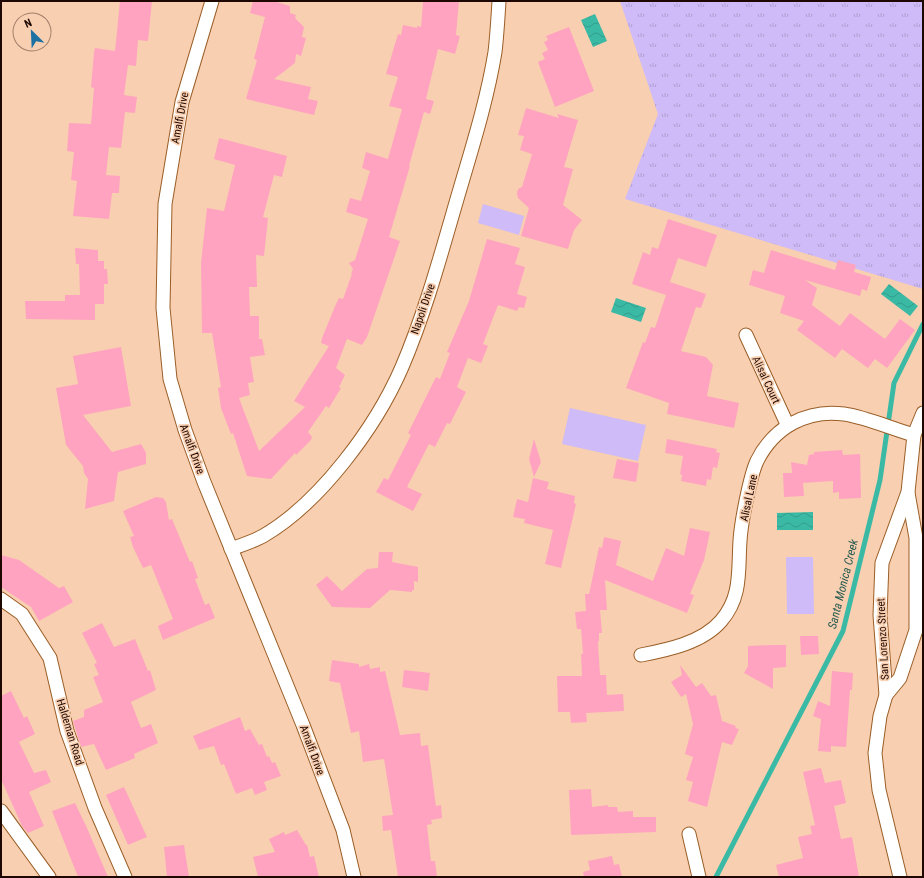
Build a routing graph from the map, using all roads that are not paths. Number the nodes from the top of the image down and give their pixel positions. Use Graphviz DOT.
graph roads {
  1 [pos="212,1"];
  2 [pos="499,1"];
  3 [pos="746,335"];
  4 [pos="923,413"];
  5 [pos="787,424"];
  6 [pos="914,435"];
  7 [pos="908,492"];
  8 [pos="231,549"];
  9 [pos="1,599"];
  10 [pos="641,655"];
  11 [pos="886,695"];
  12 [pos="1,811"];
  13 [pos="689,834"];
  14 [pos="49,877"];
  15 [pos="125,877"];
  16 [pos="354,877"];
  17 [pos="699,877"];
  18 [pos="900,877"];
  1 -- 8 [label="street, Amalfi Drive"];
  2 -- 8 [label="street, Napoli Drive"];
  3 -- 5 [label="street, Alisal Court"];
  4 -- 6 [label="street, San Lorenzo Street"];
  5 -- 6 [label="street, Alisal Lane"];
  5 -- 10 [label="street, Alisal Lane"];
  6 -- 7 [label="street, San Lorenzo Street"];
  7 -- 11 [label="street, San Lorenzo Street"];
  7 -- 11 [label="street, San Lorenzo Street"];
  8 -- 16 [label="street, Amalfi Drive"];
  9 -- 15 [label="street, Haldeman Road"];
  11 -- 18 [label="street, San Lorenzo Street"];
  12 -- 14 [label="street"];
  13 -- 17 [label="street"];
}
